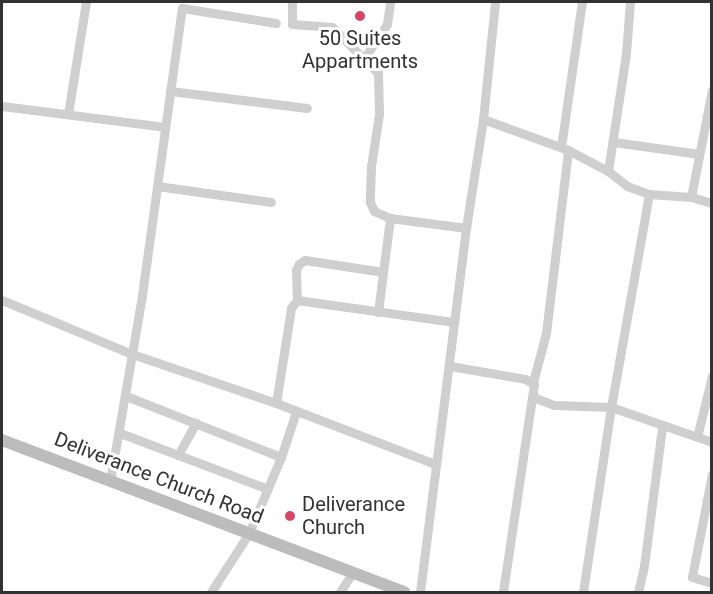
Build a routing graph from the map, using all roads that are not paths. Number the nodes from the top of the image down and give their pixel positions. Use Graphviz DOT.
graph roads {
  1 [pos="86,2"];
  2 [pos="292,2"];
  3 [pos="390,2"];
  4 [pos="495,2"];
  5 [pos="582,2"];
  6 [pos="630,2"];
  7 [pos="276,23"];
  8 [pos="363,60"];
  9 [pos="711,90"];
  10 [pos="170,91"];
  11 [pos="2,106"];
  12 [pos="307,108"];
  13 [pos="68,114"];
  14 [pos="483,119"];
  15 [pos="165,127"];
  16 [pos="614,142"];
  17 [pos="565,149"];
  18 [pos="699,154"];
  19 [pos="608,171"];
  20 [pos="157,186"];
  21 [pos="649,194"];
  22 [pos="691,197"];
  23 [pos="271,202"];
  24 [pos="711,203"];
  25 [pos="390,218"];
  26 [pos="466,228"];
  27 [pos="383,273"];
  28 [pos="2,300"];
  29 [pos="297,300"];
  30 [pos="378,312"];
  31 [pos="454,322"];
  32 [pos="132,354"];
  33 [pos="450,366"];
  34 [pos="711,376"];
  35 [pos="533,381"];
  36 [pos="126,396"];
  37 [pos="533,397"];
  38 [pos="276,403"];
  39 [pos="611,407"];
  40 [pos="296,412"];
  41 [pos="196,423"];
  42 [pos="662,427"];
  43 [pos="120,433"];
  44 [pos="697,437"];
  45 [pos="2,440"];
  46 [pos="711,442"];
  47 [pos="178,455"];
  48 [pos="281,457"];
  49 [pos="435,464"];
  50 [pos="711,474"];
  51 [pos="110,481"];
  52 [pos="268,489"];
  53 [pos="249,533"];
  54 [pos="353,572"];
  55 [pos="711,583"];
  56 [pos="211,592"];
  57 [pos="340,592"];
  58 [pos="404,592"];
  59 [pos="420,592"];
  60 [pos="503,592"];
  61 [pos="583,592"];
  62 [pos="638,592"];
  1 -- 13 [label="street"];
  2 -- 8 [label="street"];
  3 -- 8 [label="street"];
  4 -- 14 [label="street"];
  5 -- 17 [label="street"];
  6 -- 16 [label="street"];
  7 -- 10 [label="street"];
  8 -- 25 [label="street"];
  9 -- 18 [label="street"];
  10 -- 12 [label="street"];
  10 -- 15 [label="street"];
  11 -- 13 [label="street"];
  13 -- 15 [label="street"];
  14 -- 17 [label="street"];
  14 -- 26 [label="street"];
  15 -- 20 [label="street"];
  16 -- 18 [label="street"];
  16 -- 19 [label="street"];
  17 -- 19 [label="street"];
  17 -- 35 [label="street"];
  18 -- 22 [label="street"];
  19 -- 21 [label="street"];
  20 -- 23 [label="street"];
  20 -- 32 [label="street"];
  21 -- 22 [label="street"];
  21 -- 39 [label="street"];
  22 -- 24 [label="street"];
  25 -- 26 [label="street"];
  25 -- 27 [label="street"];
  26 -- 31 [label="street"];
  27 -- 29 [label="street"];
  27 -- 30 [label="street"];
  28 -- 32 [label="street"];
  29 -- 30 [label="street"];
  29 -- 38 [label="street"];
  30 -- 31 [label="street"];
  31 -- 33 [label="street"];
  32 -- 36 [label="street"];
  32 -- 38 [label="street"];
  33 -- 35 [label="street"];
  33 -- 49 [label="street"];
  34 -- 44 [label="street"];
  35 -- 37 [label="street"];
  36 -- 41 [label="street"];
  36 -- 43 [label="street"];
  37 -- 39 [label="street"];
  37 -- 60 [label="street"];
  38 -- 40 [label="street"];
  39 -- 42 [label="street"];
  39 -- 61 [label="street"];
  40 -- 48 [label="street"];
  40 -- 49 [label="street"];
  41 -- 47 [label="street"];
  41 -- 48 [label="street"];
  42 -- 44 [label="street"];
  42 -- 62 [label="street"];
  43 -- 47 [label="street"];
  43 -- 51 [label="street"];
  44 -- 46 [label="street"];
  45 -- 51 [label="street, Deliverance Church Road"];
  47 -- 52 [label="street"];
  48 -- 52 [label="street"];
  49 -- 59 [label="street"];
  50 -- 55 [label="street"];
  51 -- 53 [label="street, Deliverance Church Road"];
  52 -- 53 [label="street"];
  53 -- 54 [label="street, Deliverance Church Road"];
  53 -- 56 [label="street"];
  54 -- 57 [label="street"];
  54 -- 58 [label="street, Deliverance Church Road"];
}
